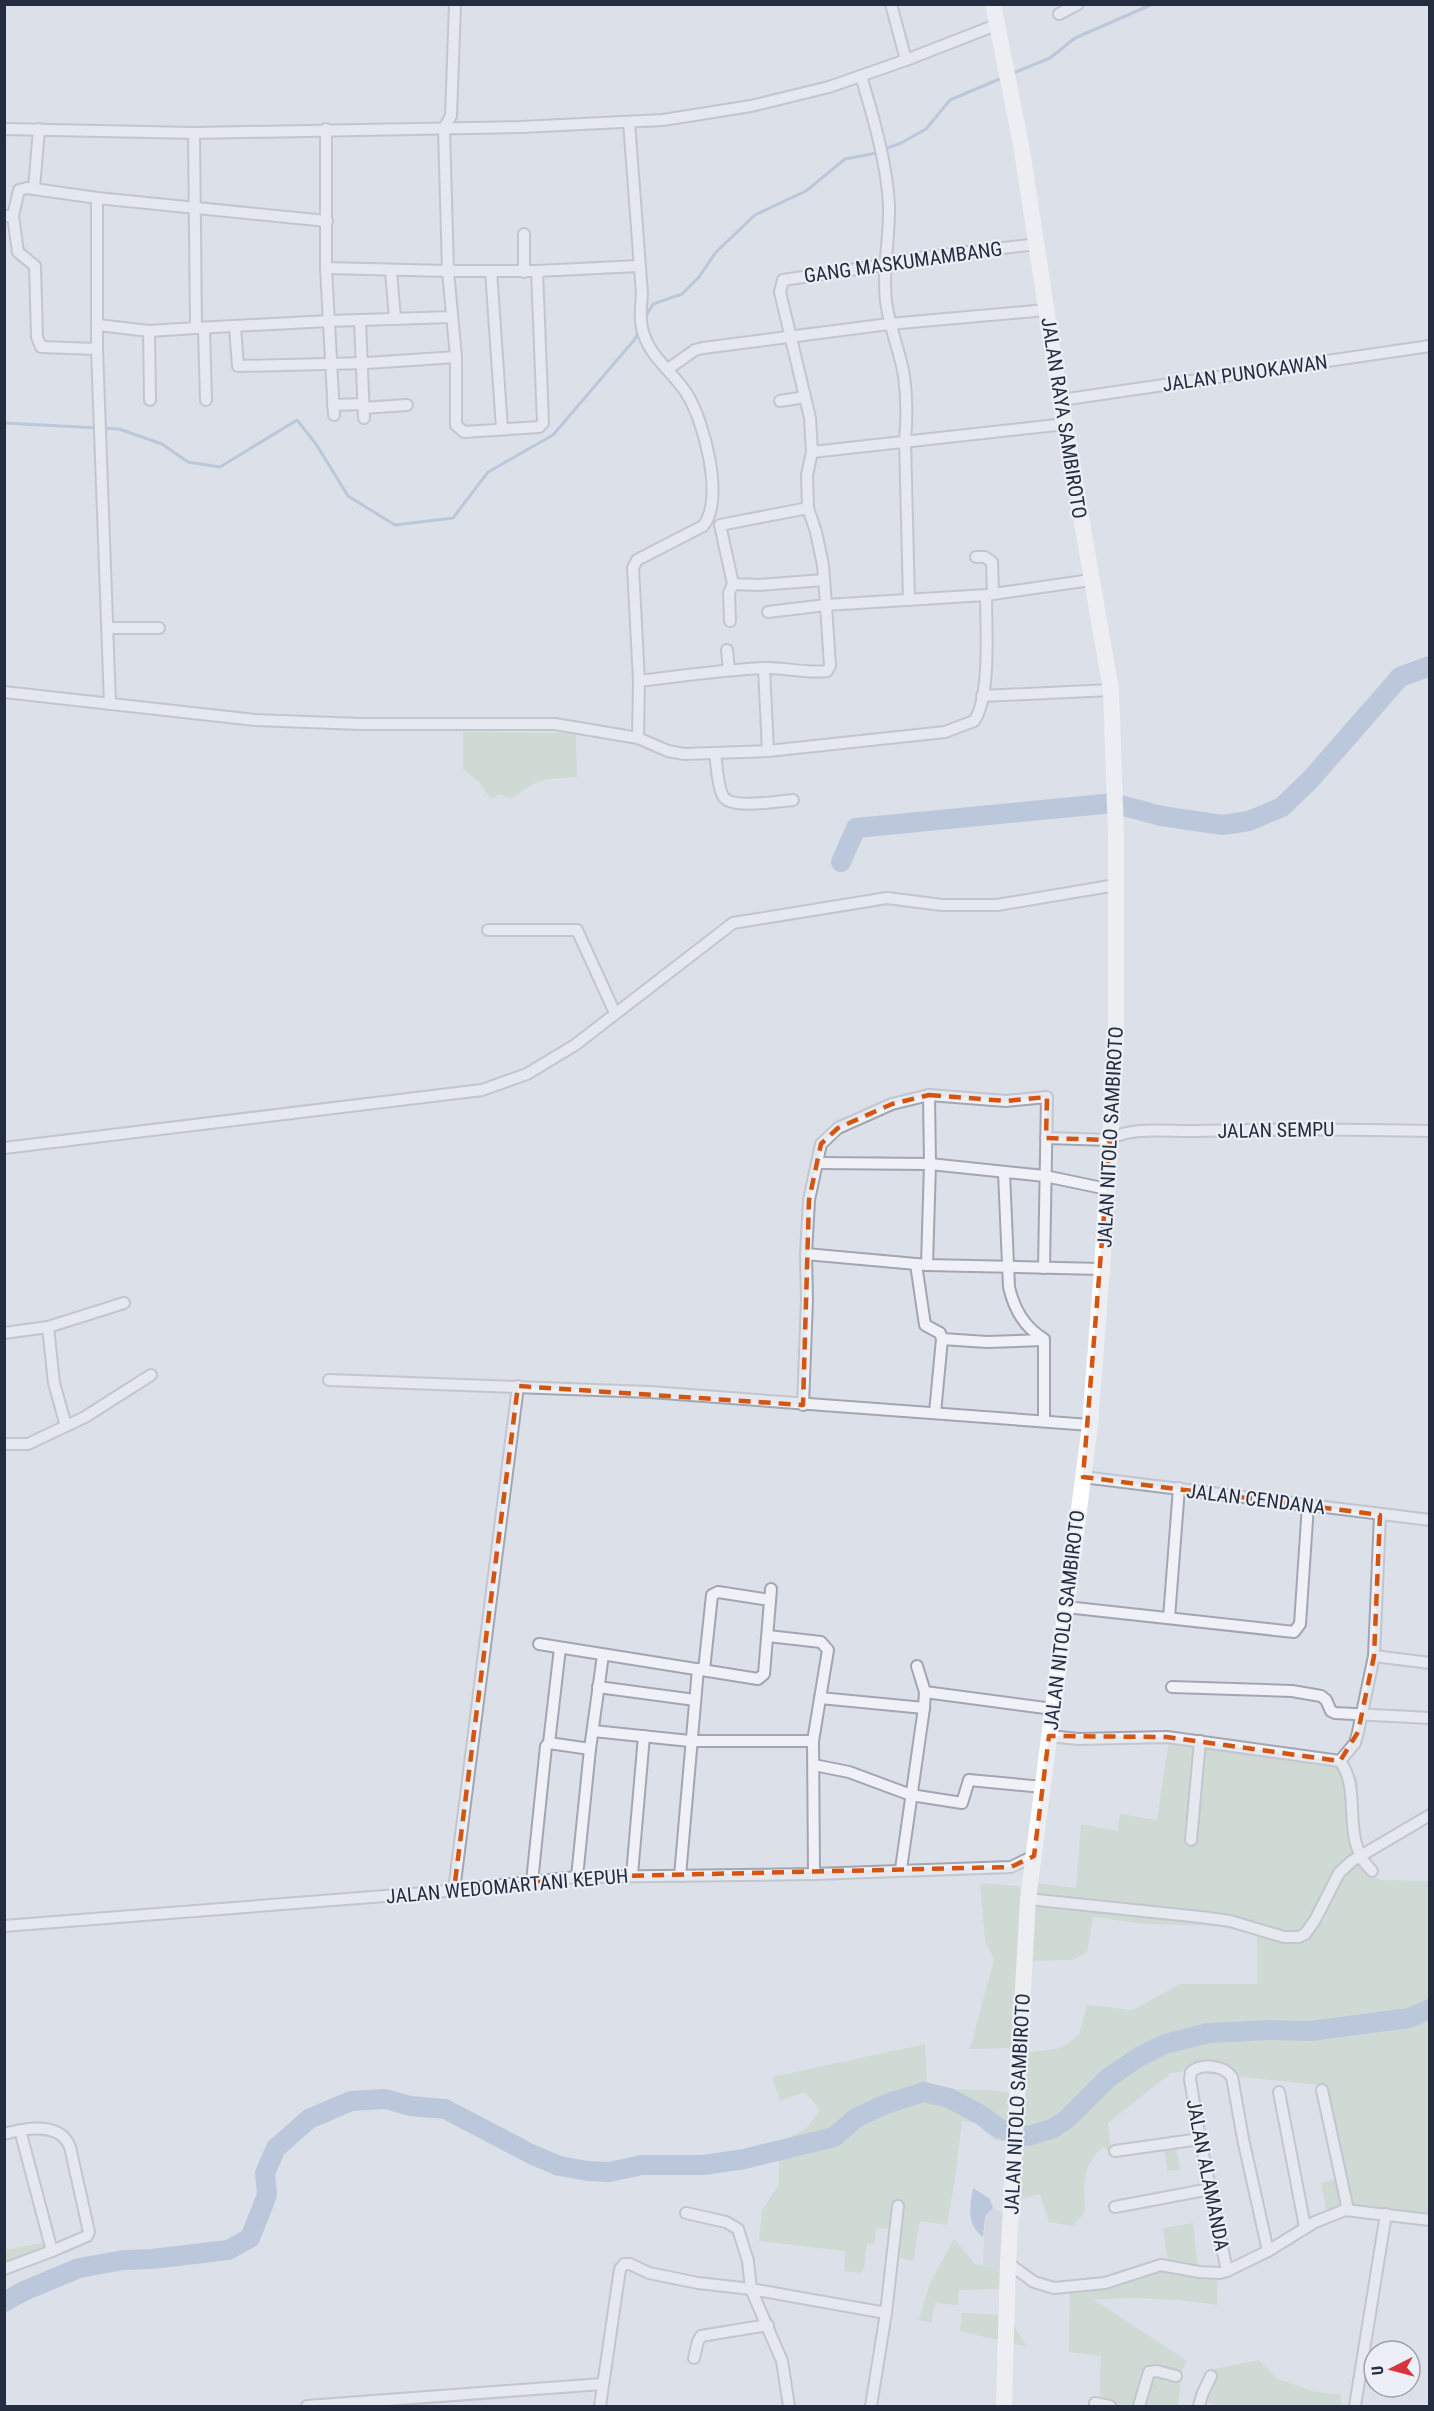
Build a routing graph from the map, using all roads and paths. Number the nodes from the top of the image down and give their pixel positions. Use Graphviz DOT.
graph roads {
  1 [pos="455,4"];
  2 [pos="891,4"];
  3 [pos="993,4"];
  4 [pos="1078,4"];
  5 [pos="1059,14"];
  6 [pos="996,25"];
  7 [pos="906,60"];
  8 [pos="861,76"];
  9 [pos="629,122"];
  10 [pos="444,128"];
  11 [pos="4,129"];
  12 [pos="39,129"];
  13 [pos="326,129"];
  14 [pos="194,132"];
  15 [pos="34,188"];
  16 [pos="97,198"];
  17 [pos="195,208"];
  18 [pos="9,216"];
  19 [pos="327,220"];
  20 [pos="524,234"];
  21 [pos="1037,244"];
  22 [pos="884,265"];
  23 [pos="639,266"];
  24 [pos="326,268"];
  25 [pos="391,271"];
  26 [pos="448,271"];
  27 [pos="537,271"];
  28 [pos="491,272"];
  29 [pos="524,272"];
  30 [pos="1046,310"];
  31 [pos="452,317"];
  32 [pos="394,319"];
  33 [pos="329,321"];
  34 [pos="360,321"];
  35 [pos="98,324"];
  36 [pos="889,324"];
  37 [pos="236,327"];
  38 [pos="200,328"];
  39 [pos="149,331"];
  40 [pos="790,335"];
  41 [pos="1430,346"];
  42 [pos="96,349"];
  43 [pos="456,357"];
  44 [pos="332,363"];
  45 [pos="361,363"];
  46 [pos="668,369"];
  47 [pos="805,397"];
  48 [pos="206,399"];
  49 [pos="150,400"];
  50 [pos="1061,400"];
  51 [pos="780,401"];
  52 [pos="407,405"];
  53 [pos="363,410"];
  54 [pos="1065,424"];
  55 [pos="502,429"];
  56 [pos="905,440"];
  57 [pos="812,452"];
  58 [pos="808,508"];
  59 [pos="706,523"];
  60 [pos="720,525"];
  61 [pos="976,557"];
  62 [pos="824,580"];
  63 [pos="1091,580"];
  64 [pos="733,584"];
  65 [pos="990,594"];
  66 [pos="909,600"];
  67 [pos="826,605"];
  68 [pos="768,612"];
  69 [pos="730,621"];
  70 [pos="107,628"];
  71 [pos="159,628"];
  72 [pos="727,650"];
  73 [pos="764,668"];
  74 [pos="729,670"];
  75 [pos="639,681"];
  76 [pos="1111,690"];
  77 [pos="4,692"];
  78 [pos="982,696"];
  79 [pos="110,704"];
  80 [pos="638,738"];
  81 [pos="768,751"];
  82 [pos="715,753"];
  83 [pos="793,800"];
  84 [pos="1116,834"];
  85 [pos="1116,885"];
  86 [pos="488,930"];
  87 [pos="615,1013"];
  88 [pos="929,1095"];
  89 [pos="1430,1131"];
  90 [pos="1113,1134"];
  91 [pos="1046,1138"];
  92 [pos="4,1148"];
  93 [pos="817,1163"];
  94 [pos="930,1164"];
  95 [pos="1004,1173"];
  96 [pos="1045,1176"];
  97 [pos="1107,1189"];
  98 [pos="806,1254"];
  99 [pos="922,1265"];
  100 [pos="1006,1267"];
  101 [pos="1044,1268"];
  102 [pos="1102,1269"];
  103 [pos="124,1303"];
  104 [pos="48,1327"];
  105 [pos="4,1333"];
  106 [pos="942,1339"];
  107 [pos="1044,1340"];
  108 [pos="151,1375"];
  109 [pos="330,1380"];
  110 [pos="518,1386"];
  111 [pos="803,1405"];
  112 [pos="935,1413"];
  113 [pos="1044,1420"];
  114 [pos="1090,1425"];
  115 [pos="66,1426"];
  116 [pos="4,1444"];
  117 [pos="1083,1477"];
  118 [pos="1179,1488"];
  119 [pos="1308,1505"];
  120 [pos="1380,1515"];
  121 [pos="1430,1520"];
  122 [pos="1066,1607"];
  123 [pos="1169,1618"];
  124 [pos="768,1636"];
  125 [pos="539,1644"];
  126 [pos="560,1648"];
  127 [pos="603,1654"];
  128 [pos="1374,1656"];
  129 [pos="1430,1664"];
  130 [pos="917,1666"];
  131 [pos="701,1669"];
  132 [pos="598,1687"];
  133 [pos="1172,1687"];
  134 [pos="925,1692"];
  135 [pos="820,1698"];
  136 [pos="695,1700"];
  137 [pos="924,1708"];
  138 [pos="1053,1709"];
  139 [pos="1361,1715"];
  140 [pos="1430,1718"];
  141 [pos="593,1731"];
  142 [pos="644,1736"];
  143 [pos="1049,1736"];
  144 [pos="690,1741"];
  145 [pos="813,1741"];
  146 [pos="1200,1741"];
  147 [pos="549,1743"];
  148 [pos="590,1749"];
  149 [pos="1340,1761"];
  150 [pos="814,1765"];
  151 [pos="1043,1787"];
  152 [pos="911,1795"];
  153 [pos="1430,1815"];
  154 [pos="1191,1840"];
  155 [pos="1034,1856"];
  156 [pos="1360,1856"];
  157 [pos="1011,1867"];
  158 [pos="901,1869"];
  159 [pos="1372,1871"];
  160 [pos="814,1874"];
  161 [pos="632,1875"];
  162 [pos="680,1876"];
  163 [pos="577,1877"];
  164 [pos="1030,1880"];
  165 [pos="532,1882"];
  166 [pos="453,1890"];
  167 [pos="1028,1899"];
  168 [pos="4,1926"];
  169 [pos="1322,2090"];
  170 [pos="1279,2092"];
  171 [pos="20,2130"];
  172 [pos="4,2134"];
  173 [pos="1200,2139"];
  174 [pos="1115,2151"];
  175 [pos="1210,2189"];
  176 [pos="898,2206"];
  177 [pos="1115,2207"];
  178 [pos="1348,2210"];
  179 [pos="686,2213"];
  180 [pos="1386,2214"];
  181 [pos="1429,2219"];
  182 [pos="1305,2227"];
  183 [pos="52,2251"];
  184 [pos="1268,2251"];
  185 [pos="1008,2263"];
  186 [pos="4,2270"];
  187 [pos="1227,2271"];
  188 [pos="752,2289"];
  189 [pos="886,2313"];
  190 [pos="768,2325"];
  191 [pos="694,2358"];
  192 [pos="1176,2376"];
  193 [pos="1211,2376"];
  194 [pos="602,2384"];
  195 [pos="307,2406"];
  196 [pos="600,2406"];
  197 [pos="789,2406"];
  198 [pos="871,2406"];
  199 [pos="1004,2406"];
  200 [pos="1095,2406"];
  201 [pos="1110,2406"];
  202 [pos="1139,2406"];
  203 [pos="1199,2406"];
  204 [pos="1355,2406"];
  1 -- 10 [label="street"];
  2 -- 7 [label="street"];
  3 -- 6 [label="street, JALAN RAYA SAMBIROTO"];
  4 -- 5 [label="street"];
  6 -- 7 [label="street"];
  6 -- 21 [label="street, JALAN RAYA SAMBIROTO"];
  7 -- 8 [label="street"];
  8 -- 9 [label="street"];
  8 -- 22 [label="street"];
  9 -- 10 [label="street"];
  9 -- 23 [label="street"];
  10 -- 13 [label="street"];
  10 -- 26 [label="street"];
  11 -- 12 [label="street"];
  12 -- 14 [label="street"];
  12 -- 15 [label="street"];
  13 -- 14 [label="street"];
  13 -- 19 [label="street"];
  14 -- 17 [label="street"];
  15 -- 16 [label="street"];
  15 -- 18 [label="street"];
  16 -- 17 [label="street"];
  16 -- 35 [label="street"];
  17 -- 19 [label="street"];
  17 -- 38 [label="street"];
  18 -- 42 [label="street"];
  19 -- 24 [label="street"];
  20 -- 29 [label="street"];
  21 -- 22 [label="street, GANG MASKUMAMBANG"];
  21 -- 30 [label="street, JALAN RAYA SAMBIROTO"];
  22 -- 36 [label="street"];
  22 -- 40 [label="street, GANG MASKUMAMBANG"];
  23 -- 27 [label="street"];
  23 -- 46 [label="street"];
  24 -- 25 [label="street"];
  24 -- 33 [label="street"];
  25 -- 26 [label="street"];
  25 -- 32 [label="street"];
  26 -- 28 [label="street"];
  26 -- 31 [label="street"];
  27 -- 29 [label="street"];
  27 -- 55 [label="street"];
  28 -- 29 [label="street"];
  28 -- 55 [label="street"];
  30 -- 36 [label="street"];
  30 -- 50 [label="street, JALAN RAYA SAMBIROTO"];
  31 -- 32 [label="street"];
  31 -- 43 [label="street"];
  32 -- 34 [label="street"];
  33 -- 34 [label="street"];
  33 -- 37 [label="street"];
  33 -- 44 [label="street"];
  34 -- 45 [label="street"];
  35 -- 39 [label="street"];
  35 -- 42 [label="street"];
  36 -- 40 [label="street"];
  36 -- 56 [label="street"];
  37 -- 38 [label="street"];
  37 -- 44 [label="street"];
  38 -- 39 [label="street"];
  38 -- 48 [label="street"];
  39 -- 49 [label="street"];
  40 -- 46 [label="street"];
  40 -- 47 [label="street"];
  41 -- 50 [label="street, JALAN PUNOKAWAN"];
  42 -- 70 [label="street"];
  43 -- 45 [label="street"];
  43 -- 55 [label="street"];
  44 -- 45 [label="street"];
  44 -- 53 [label="street"];
  45 -- 53 [label="street"];
  46 -- 59 [label="street"];
  47 -- 51 [label="street"];
  47 -- 57 [label="street"];
  50 -- 54 [label="street, JALAN RAYA SAMBIROTO"];
  52 -- 53 [label="street"];
  54 -- 56 [label="street"];
  54 -- 63 [label="street, JALAN RAYA SAMBIROTO"];
  56 -- 57 [label="street"];
  56 -- 66 [label="street"];
  57 -- 58 [label="street"];
  58 -- 60 [label="street"];
  58 -- 62 [label="street"];
  59 -- 60 [label="street"];
  59 -- 75 [label="street"];
  60 -- 64 [label="street"];
  61 -- 65 [label="street"];
  62 -- 64 [label="street"];
  62 -- 67 [label="street"];
  63 -- 65 [label="street"];
  63 -- 76 [label="street, JALAN RAYA SAMBIROTO"];
  64 -- 69 [label="street"];
  65 -- 66 [label="street"];
  65 -- 78 [label="street"];
  66 -- 67 [label="street"];
  67 -- 68 [label="street"];
  67 -- 73 [label="street"];
  70 -- 71 [label="street"];
  70 -- 79 [label="street"];
  72 -- 74 [label="street"];
  73 -- 74 [label="street"];
  73 -- 81 [label="street"];
  74 -- 75 [label="street"];
  75 -- 80 [label="street"];
  76 -- 78 [label="street"];
  76 -- 84 [label="street, JALAN RAYA SAMBIROTO"];
  77 -- 79 [label="street"];
  78 -- 81 [label="street"];
  79 -- 80 [label="street"];
  80 -- 82 [label="street"];
  81 -- 82 [label="street"];
  82 -- 83 [label="street"];
  84 -- 85 [label="street, JALAN NITOLO SAMBIROTO"];
  85 -- 87 [label="street"];
  85 -- 90 [label="street, JALAN NITOLO SAMBIROTO"];
  86 -- 87 [label="street"];
  87 -- 92 [label="street"];
  88 -- 91 [label="street"];
  88 -- 93 [label="street"];
  88 -- 94 [label="street"];
  89 -- 90 [label="street, JALAN SEMPU"];
  90 -- 91 [label="street, JALAN SEMPU"];
  90 -- 97 [label="street, JALAN NITOLO SAMBIROTO"];
  91 -- 96 [label="street"];
  93 -- 94 [label="street"];
  93 -- 98 [label="street"];
  94 -- 95 [label="street"];
  94 -- 99 [label="street"];
  95 -- 96 [label="street"];
  95 -- 100 [label="street"];
  96 -- 97 [label="street"];
  96 -- 101 [label="street"];
  97 -- 102 [label="street, JALAN NITOLO SAMBIROTO"];
  98 -- 99 [label="street"];
  98 -- 111 [label="street"];
  99 -- 100 [label="street"];
  99 -- 106 [label="street"];
  100 -- 101 [label="street"];
  100 -- 107 [label="street"];
  101 -- 102 [label="street"];
  102 -- 114 [label="street, JALAN NITOLO SAMBIROTO"];
  103 -- 104 [label="street"];
  104 -- 105 [label="street"];
  104 -- 115 [label="street"];
  106 -- 107 [label="street"];
  106 -- 112 [label="street"];
  107 -- 113 [label="street"];
  108 -- 115 [label="street"];
  109 -- 110 [label="street"];
  110 -- 111 [label="street"];
  110 -- 166 [label="street"];
  111 -- 112 [label="street"];
  112 -- 113 [label="street"];
  113 -- 114 [label="street"];
  114 -- 117 [label="street, JALAN NITOLO SAMBIROTO"];
  115 -- 116 [label="street"];
  117 -- 118 [label="street, JALAN CENDANA"];
  117 -- 122 [label="street, JALAN NITOLO SAMBIROTO"];
  118 -- 119 [label="street, JALAN CENDANA"];
  118 -- 123 [label="street"];
  119 -- 120 [label="street, JALAN CENDANA"];
  119 -- 123 [label="street"];
  120 -- 121 [label="street, JALAN CENDANA"];
  120 -- 128 [label="street"];
  122 -- 123 [label="street"];
  122 -- 138 [label="street, JALAN NITOLO SAMBIROTO"];
  124 -- 131 [label="street"];
  124 -- 131 [label="street"];
  124 -- 135 [label="street"];
  125 -- 126 [label="street"];
  126 -- 127 [label="street"];
  126 -- 147 [label="street"];
  127 -- 131 [label="street"];
  127 -- 132 [label="street"];
  128 -- 129 [label="street"];
  128 -- 139 [label="street"];
  130 -- 134 [label="street"];
  131 -- 136 [label="street"];
  132 -- 136 [label="street"];
  132 -- 141 [label="street"];
  133 -- 139 [label="street"];
  134 -- 137 [label="street"];
  134 -- 138 [label="street"];
  135 -- 137 [label="street"];
  135 -- 145 [label="street"];
  136 -- 144 [label="street"];
  137 -- 152 [label="street"];
  138 -- 143 [label="street, JALAN NITOLO SAMBIROTO"];
  139 -- 140 [label="street"];
  139 -- 149 [label="street"];
  141 -- 142 [label="street"];
  141 -- 148 [label="street"];
  142 -- 144 [label="street"];
  142 -- 161 [label="street"];
  143 -- 146 [label="street"];
  143 -- 151 [label="street, JALAN NITOLO SAMBIROTO"];
  144 -- 145 [label="street"];
  144 -- 162 [label="street"];
  145 -- 150 [label="street"];
  146 -- 149 [label="street"];
  146 -- 154 [label="street"];
  147 -- 148 [label="street"];
  147 -- 165 [label="street"];
  148 -- 163 [label="street"];
  149 -- 156 [label="street"];
  150 -- 152 [label="street"];
  150 -- 160 [label="street"];
  151 -- 152 [label="street"];
  151 -- 155 [label="street, JALAN NITOLO SAMBIROTO"];
  152 -- 158 [label="street"];
  153 -- 156 [label="street"];
  155 -- 157 [label="street, JALAN WEDOMARTANI KEPUH"];
  155 -- 164 [label="street, JALAN NITOLO SAMBIROTO"];
  156 -- 159 [label="street"];
  156 -- 167 [label="street"];
  157 -- 158 [label="street, JALAN WEDOMARTANI KEPUH"];
  157 -- 164 [label="street"];
  158 -- 160 [label="street, JALAN WEDOMARTANI KEPUH"];
  160 -- 162 [label="street, JALAN WEDOMARTANI KEPUH"];
  161 -- 162 [label="street, JALAN WEDOMARTANI KEPUH"];
  161 -- 163 [label="street, JALAN WEDOMARTANI KEPUH"];
  163 -- 165 [label="street, JALAN WEDOMARTANI KEPUH"];
  164 -- 167 [label="street, JALAN NITOLO SAMBIROTO"];
  165 -- 166 [label="street, JALAN WEDOMARTANI KEPUH"];
  166 -- 168 [label="street, JALAN WEDOMARTANI KEPUH"];
  167 -- 185 [label="street, JALAN NITOLO SAMBIROTO"];
  169 -- 178 [label="street"];
  170 -- 182 [label="street"];
  171 -- 172 [label="street"];
  171 -- 183 [label="street"];
  171 -- 183 [label="street"];
  173 -- 174 [label="street"];
  173 -- 175 [label="street, JALAN ALAMANDA"];
  173 -- 184 [label="street, JALAN ALAMANDA"];
  175 -- 177 [label="street"];
  175 -- 187 [label="street, JALAN ALAMANDA"];
  176 -- 189 [label="street"];
  178 -- 180 [label="street"];
  178 -- 182 [label="street"];
  179 -- 188 [label="street"];
  180 -- 181 [label="street"];
  180 -- 204 [label="street"];
  182 -- 184 [label="street"];
  183 -- 186 [label="street"];
  184 -- 187 [label="street"];
  185 -- 187 [label="street"];
  185 -- 199 [label="street, JALAN NITOLO SAMBIROTO"];
  188 -- 189 [label="street"];
  188 -- 190 [label="street"];
  188 -- 194 [label="street"];
  189 -- 198 [label="street"];
  190 -- 191 [label="street"];
  190 -- 197 [label="street"];
  192 -- 202 [label="street"];
  193 -- 203 [label="street"];
  194 -- 195 [label="street"];
  194 -- 196 [label="street"];
  200 -- 201 [label="street"];
}
